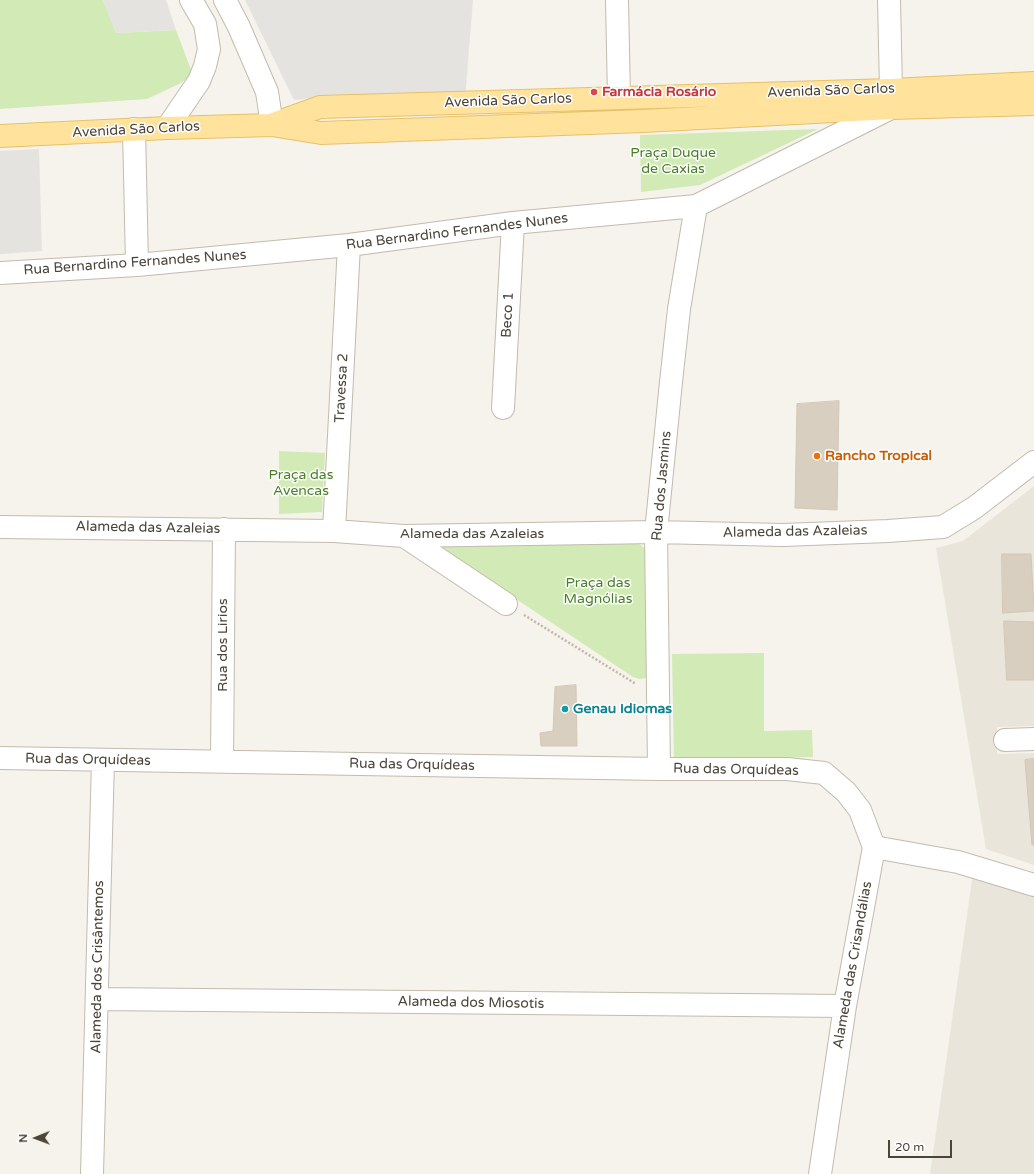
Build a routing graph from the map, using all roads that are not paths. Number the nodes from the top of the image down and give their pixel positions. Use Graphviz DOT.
graph roads {
  1 [pos="191,0"];
  2 [pos="617,0"];
  3 [pos="889,0"];
  4 [pos="228,5"];
  5 [pos="205,24"];
  6 [pos="1034,84"];
  7 [pos="619,98"];
  8 [pos="891,99"];
  9 [pos="1034,104"];
  10 [pos="272,125"];
  11 [pos="167,128"];
  12 [pos="134,129"];
  13 [pos="0,136"];
  14 [pos="696,206"];
  15 [pos="513,223"];
  16 [pos="349,245"];
  17 [pos="137,264"];
  18 [pos="0,273"];
  19 [pos="503,408"];
  20 [pos="1034,462"];
  21 [pos="0,527"];
  22 [pos="224,529"];
  23 [pos="334,531"];
  24 [pos="656,532"];
  25 [pos="404,536"];
  26 [pos="506,604"];
  27 [pos="1034,739"];
  28 [pos="1006,740"];
  29 [pos="0,758"];
  30 [pos="103,760"];
  31 [pos="222,761"];
  32 [pos="659,769"];
  33 [pos="874,847"];
  34 [pos="1034,885"];
  35 [pos="97,999"];
  36 [pos="845,1006"];
  37 [pos="92,1174"];
  38 [pos="820,1174"];
  1 -- 5 [label="street"];
  2 -- 7 [label="street"];
  3 -- 8 [label="street"];
  4 -- 5 [label="street"];
  4 -- 10 [label="street"];
  5 -- 11 [label="street"];
  6 -- 8 [label="main road, Avenida São Carlos"];
  7 -- 8 [label="main road, Avenida São Carlos"];
  7 -- 10 [label="main road, Avenida São Carlos"];
  8 -- 9 [label="main road, Avenida São Carlos"];
  8 -- 10 [label="main road, Avenida São Carlos"];
  8 -- 14 [label="street, Rua Bernardino Fernandes Nunes"];
  10 -- 11 [label="main road, Avenida São Carlos"];
  11 -- 12 [label="main road, Avenida São Carlos"];
  12 -- 13 [label="main road, Avenida São Carlos"];
  12 -- 17 [label="street"];
  14 -- 15 [label="street, Rua Bernardino Fernandes Nunes"];
  14 -- 24 [label="street, Rua dos Jasmins"];
  15 -- 16 [label="street, Rua Bernardino Fernandes Nunes"];
  15 -- 19 [label="street, Beco 1"];
  16 -- 17 [label="street, Rua Bernardino Fernandes Nunes"];
  16 -- 23 [label="street, Travessa 2"];
  17 -- 18 [label="street, Rua Bernardino Fernandes Nunes"];
  20 -- 24 [label="street, Alameda das Azaleias"];
  21 -- 22 [label="street, Alameda das Azaleias"];
  22 -- 23 [label="street, Alameda das Azaleias"];
  22 -- 31 [label="street, Rua dos Lirios"];
  23 -- 25 [label="street, Alameda das Azaleias"];
  24 -- 25 [label="street, Alameda das Azaleias"];
  24 -- 32 [label="street, Rua dos Jasmins"];
  25 -- 26 [label="street"];
  27 -- 28 [label="street"];
  29 -- 30 [label="street, Rua das Orquídeas"];
  30 -- 31 [label="street, Rua das Orquídeas"];
  30 -- 35 [label="street, Alameda dos Crisântemos"];
  31 -- 32 [label="street, Rua das Orquídeas"];
  32 -- 33 [label="street, Rua das Orquídeas"];
  33 -- 34 [label="street"];
  33 -- 36 [label="street, Alameda das Crisandálias"];
  35 -- 36 [label="street, Alameda dos Miosotis"];
  35 -- 37 [label="street, Alameda dos Crisântemos"];
  36 -- 38 [label="street, Alameda das Crisandálias"];
}
